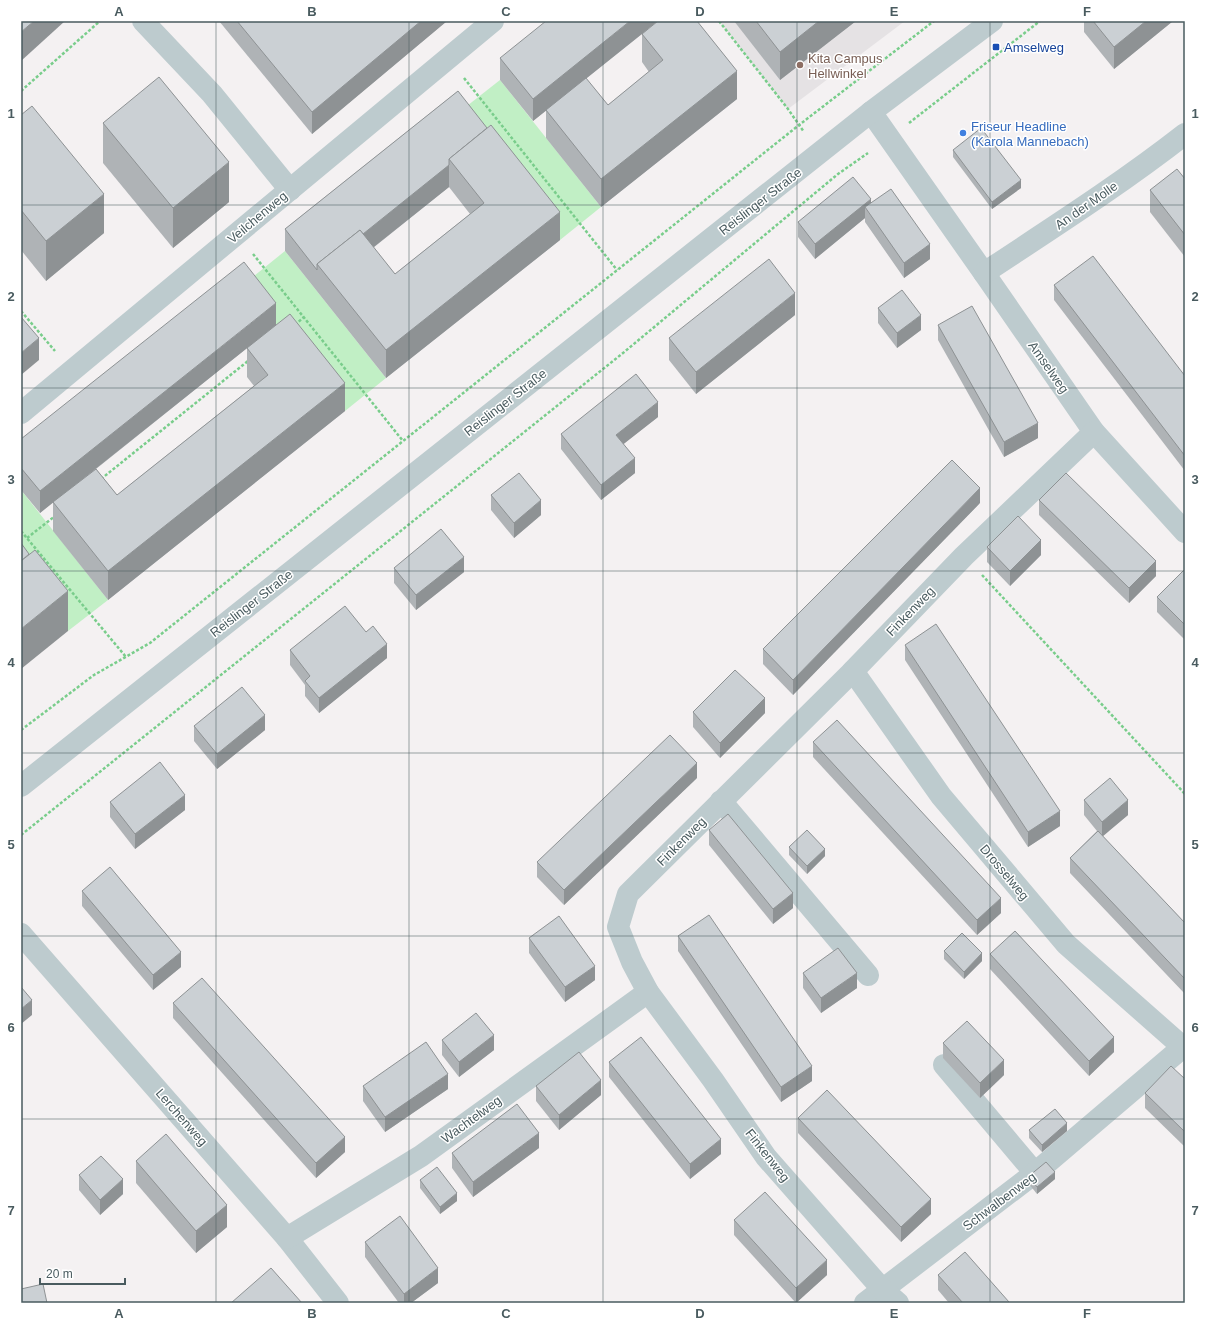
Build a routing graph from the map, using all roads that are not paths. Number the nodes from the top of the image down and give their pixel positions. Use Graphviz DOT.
graph roads {
  1 [pos="143,21"];
  2 [pos="493,21"];
  3 [pos="992,21"];
  4 [pos="871,112"];
  5 [pos="1185,134"];
  6 [pos="290,190"];
  7 [pos="984,273"];
  8 [pos="21,413"];
  9 [pos="1094,432"];
  10 [pos="1185,532"];
  11 [pos="853,670"];
  12 [pos="21,786"];
  13 [pos="721,801"];
  14 [pos="21,934"];
  15 [pos="868,975"];
  16 [pos="648,992"];
  17 [pos="1184,1048"];
  18 [pos="944,1065"];
  19 [pos="1035,1173"];
  20 [pos="288,1238"];
  21 [pos="890,1296"];
  22 [pos="338,1303"];
  23 [pos="865,1303"];
  1 -- 6 [label="street"];
  2 -- 6 [label="street, Veilchenweg"];
  3 -- 4 [label="street, Reislinger Straße"];
  4 -- 7 [label="street, Amselweg"];
  4 -- 12 [label="street, Reislinger Straße"];
  5 -- 7 [label="street, An der Molle"];
  6 -- 8 [label="street, Veilchenweg"];
  7 -- 9 [label="street, Amselweg"];
  9 -- 10 [label="street, Amselweg"];
  9 -- 11 [label="street, Finkenweg"];
  11 -- 13 [label="street, Finkenweg"];
  11 -- 17 [label="street, Drosselweg"];
  13 -- 15 [label="street"];
  13 -- 16 [label="street, Finkenweg"];
  14 -- 20 [label="street, Lerchenweg"];
  16 -- 20 [label="street, Wachtelweg"];
  16 -- 21 [label="street, Finkenweg"];
  17 -- 19 [label="street, Schwalbenweg"];
  18 -- 19 [label="street"];
  19 -- 21 [label="street, Schwalbenweg"];
  20 -- 22 [label="street, Lerchenweg"];
  21 -- 23 [label="street, Schwalbenweg"];
}
